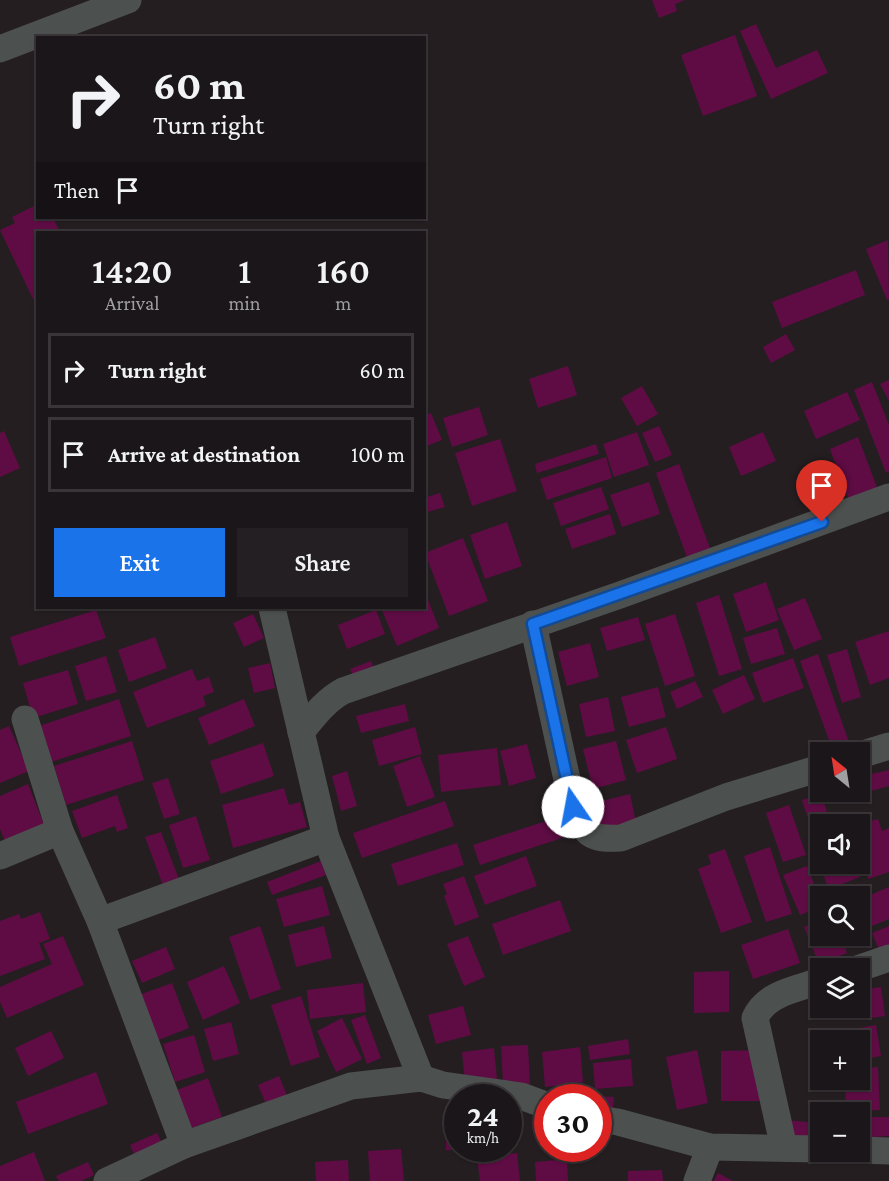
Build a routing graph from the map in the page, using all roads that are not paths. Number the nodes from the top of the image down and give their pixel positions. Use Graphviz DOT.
graph roads {
  1 [pos="128,0"];
  2 [pos="0,49"];
  3 [pos="889,498"];
  4 [pos="272,609"];
  5 [pos="533,624"];
  6 [pos="25,719"];
  7 [pos="301,732"];
  8 [pos="889,746"];
  9 [pos="870,752"];
  10 [pos="810,771"];
  11 [pos="60,831"];
  12 [pos="326,838"];
  13 [pos="0,856"];
  14 [pos="100,921"];
  15 [pos="889,958"];
  16 [pos="870,965"];
  17 [pos="810,984"];
  18 [pos="421,1078"];
  19 [pos="534,1101"];
  20 [pos="612,1121"];
  21 [pos="184,1145"];
  22 [pos="710,1146"];
  23 [pos="784,1148"];
  24 [pos="810,1149"];
  25 [pos="870,1150"];
  26 [pos="889,1151"];
  27 [pos="107,1181"];
  28 [pos="697,1181"];
  1 -- 2 [label="street"];
  3 -- 5 [label="street"];
  4 -- 7 [label="street"];
  5 -- 7 [label="street"];
  5 -- 10 [label="street"];
  6 -- 11 [label="street"];
  7 -- 12 [label="street"];
  8 -- 9 [label="street"];
  11 -- 13 [label="street"];
  11 -- 14 [label="street"];
  12 -- 14 [label="street"];
  12 -- 18 [label="street"];
  14 -- 21 [label="street"];
  15 -- 16 [label="street"];
  17 -- 23 [label="street"];
  18 -- 19 [label="street"];
  18 -- 21 [label="street"];
  20 -- 22 [label="street"];
  21 -- 27 [label="street"];
  22 -- 23 [label="street"];
  22 -- 28 [label="street"];
  23 -- 24 [label="street"];
  25 -- 26 [label="street"];
}
